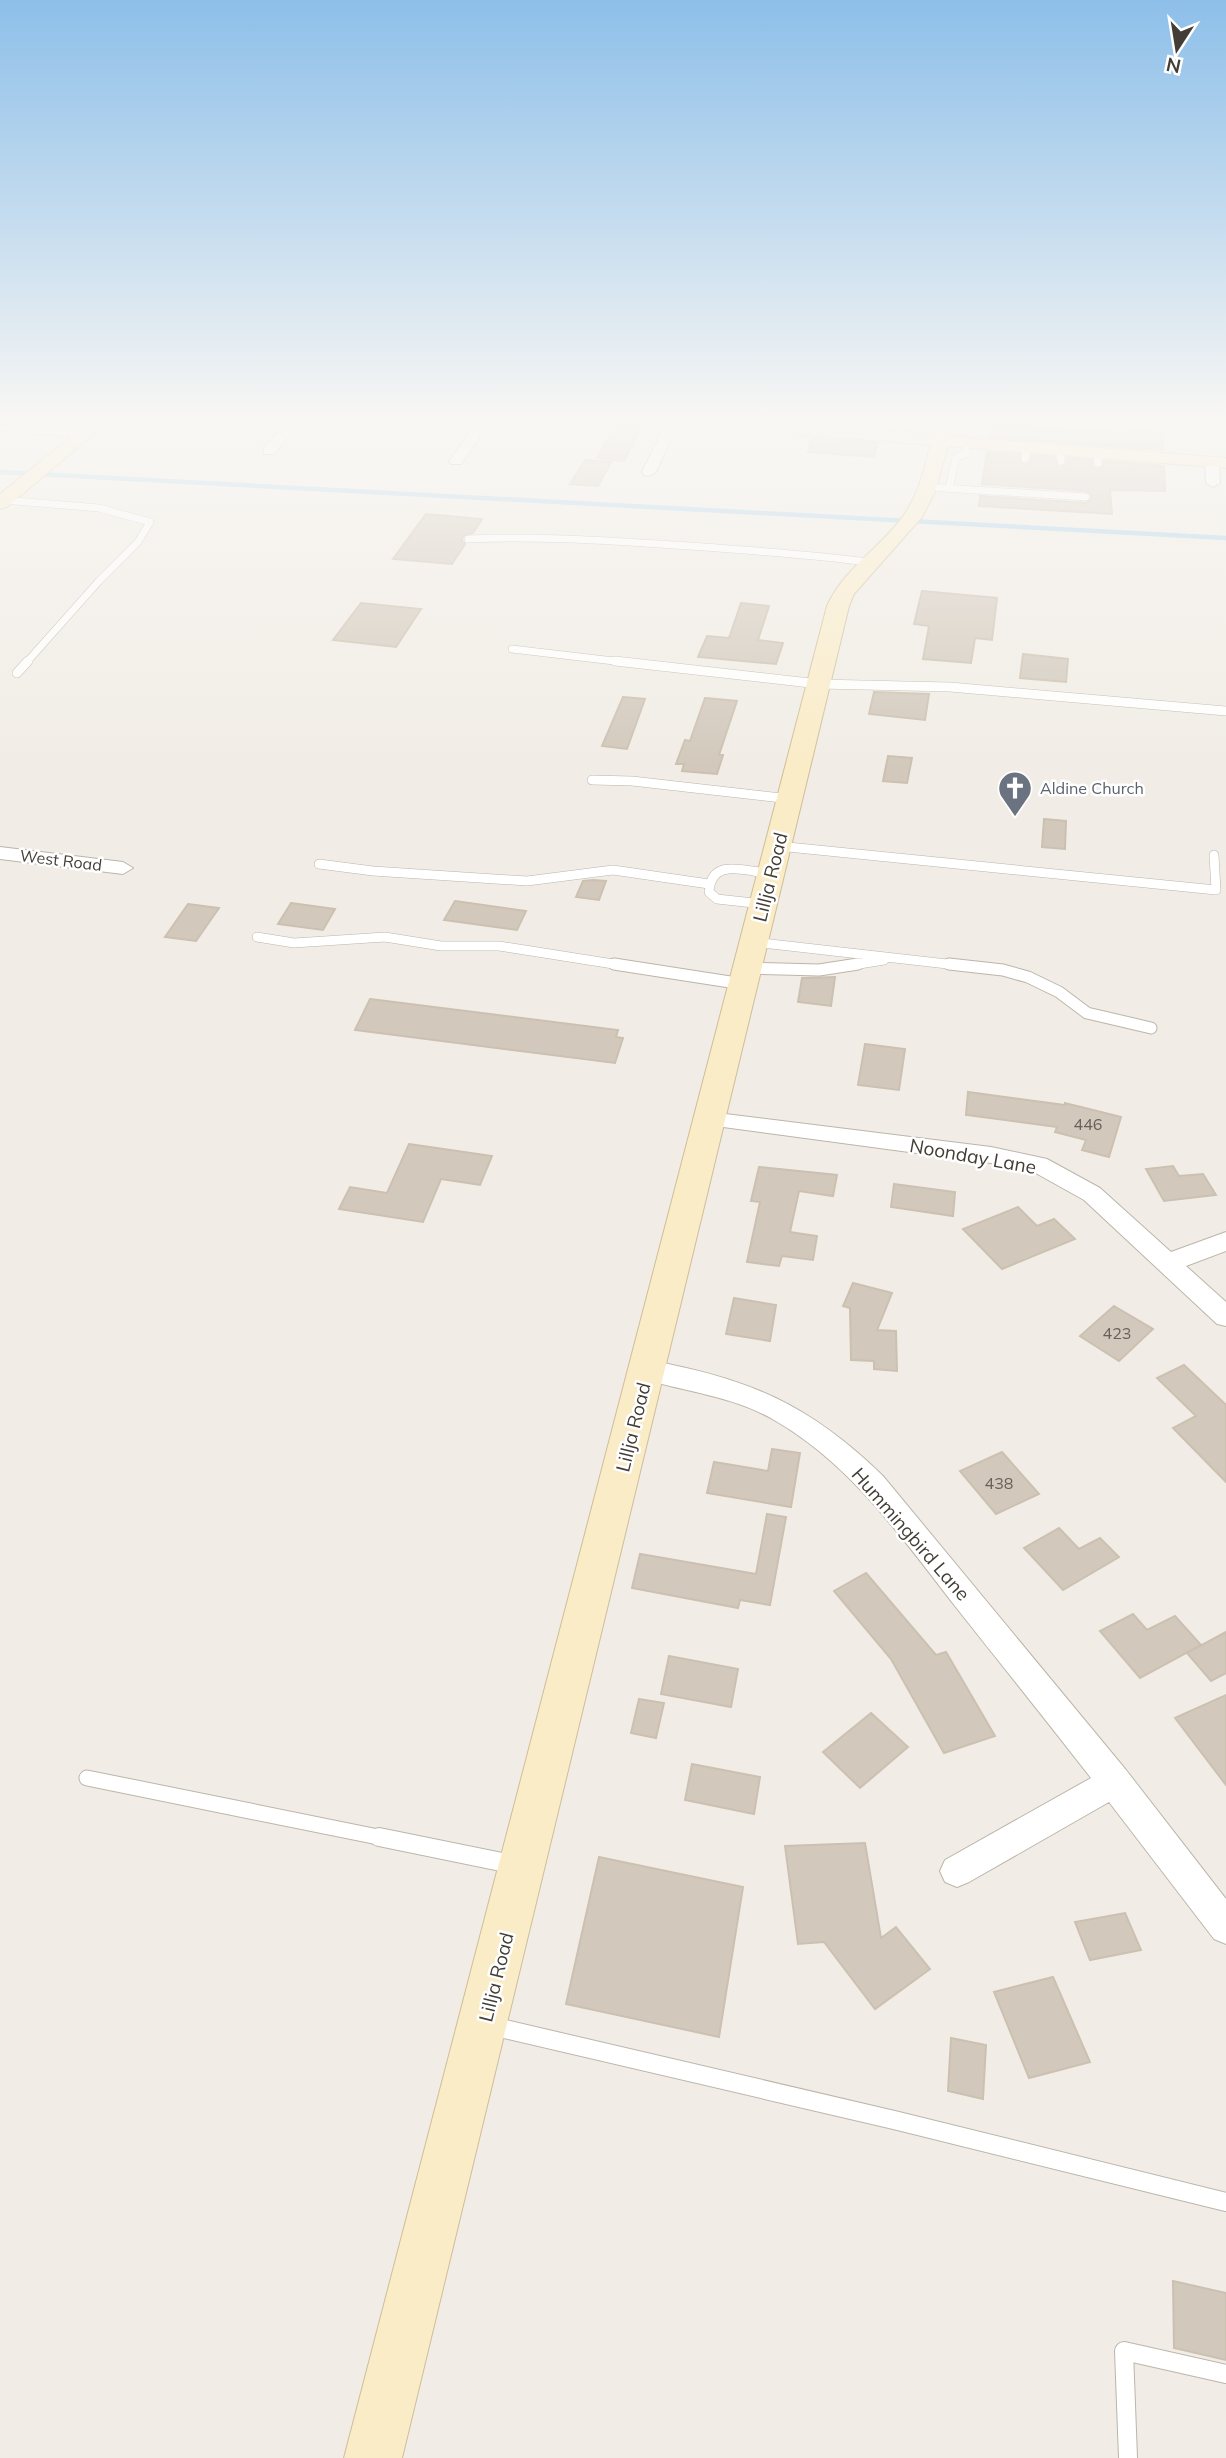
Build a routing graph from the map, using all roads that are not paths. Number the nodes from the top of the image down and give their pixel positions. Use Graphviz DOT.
graph roads {
  1 [pos="141,538"];
  2 [pos="494,538"];
  3 [pos="564,538"];
  4 [pos="893,538"];
  5 [pos="468,539"];
  6 [pos="868,562"];
  7 [pos="512,649"];
  8 [pos="17,673"];
  9 [pos="819,684"];
  10 [pos="1226,711"];
  11 [pos="592,780"];
  12 [pos="790,799"];
  13 [pos="0,853"];
  14 [pos="1214,855"];
  15 [pos="319,864"];
  16 [pos="123,868"];
  17 [pos="771,875"];
  18 [pos="709,884"];
  19 [pos="257,937"];
  20 [pos="895,958"];
  21 [pos="748,964"];
  22 [pos="1151,1028"];
  23 [pos="709,1119"];
  24 [pos="1226,1241"];
  25 [pos="1170,1263"];
  26 [pos="1226,1317"];
  27 [pos="648,1370"];
  28 [pos="87,1778"];
  29 [pos="1115,1781"];
  30 [pos="523,1867"];
  31 [pos="957,1871"];
  32 [pos="1226,1927"];
  33 [pos="484,2024"];
  34 [pos="1226,2202"];
  35 [pos="1226,2374"];
  36 [pos="373,2458"];
  37 [pos="1128,2458"];
  1 -- 8 [label="lane"];
  2 -- 5 [label="lane"];
  3 -- 6 [label="lane"];
  4 -- 6 [label="street, Lillja Road"];
  6 -- 9 [label="street, Lillja Road"];
  7 -- 9 [label="lane"];
  9 -- 10 [label="lane"];
  9 -- 12 [label="street, Lillja Road"];
  11 -- 12 [label="lane"];
  12 -- 17 [label="street, Lillja Road"];
  13 -- 16 [label="street, West Road"];
  14 -- 17 [label="lane"];
  15 -- 18 [label="lane"];
  17 -- 18 [label="lane"];
  17 -- 18 [label="lane"];
  17 -- 21 [label="street, Lillja Road"];
  19 -- 21 [label="lane"];
  20 -- 21 [label="lane"];
  20 -- 21 [label="lane"];
  20 -- 22 [label="lane"];
  21 -- 23 [label="street, Lillja Road"];
  23 -- 25 [label="street, Noonday Lane"];
  23 -- 27 [label="street, Lillja Road"];
  24 -- 25 [label="street"];
  25 -- 26 [label="street, Noonday Lane"];
  27 -- 29 [label="street, Hummingbird Lane"];
  27 -- 30 [label="street, Lillja Road"];
  28 -- 30 [label="lane"];
  29 -- 31 [label="street"];
  29 -- 32 [label="street, Hummingbird Lane"];
  30 -- 33 [label="street, Lillja Road"];
  33 -- 34 [label="lane"];
  33 -- 36 [label="street, Lillja Road"];
  35 -- 37 [label="lane"];
}
